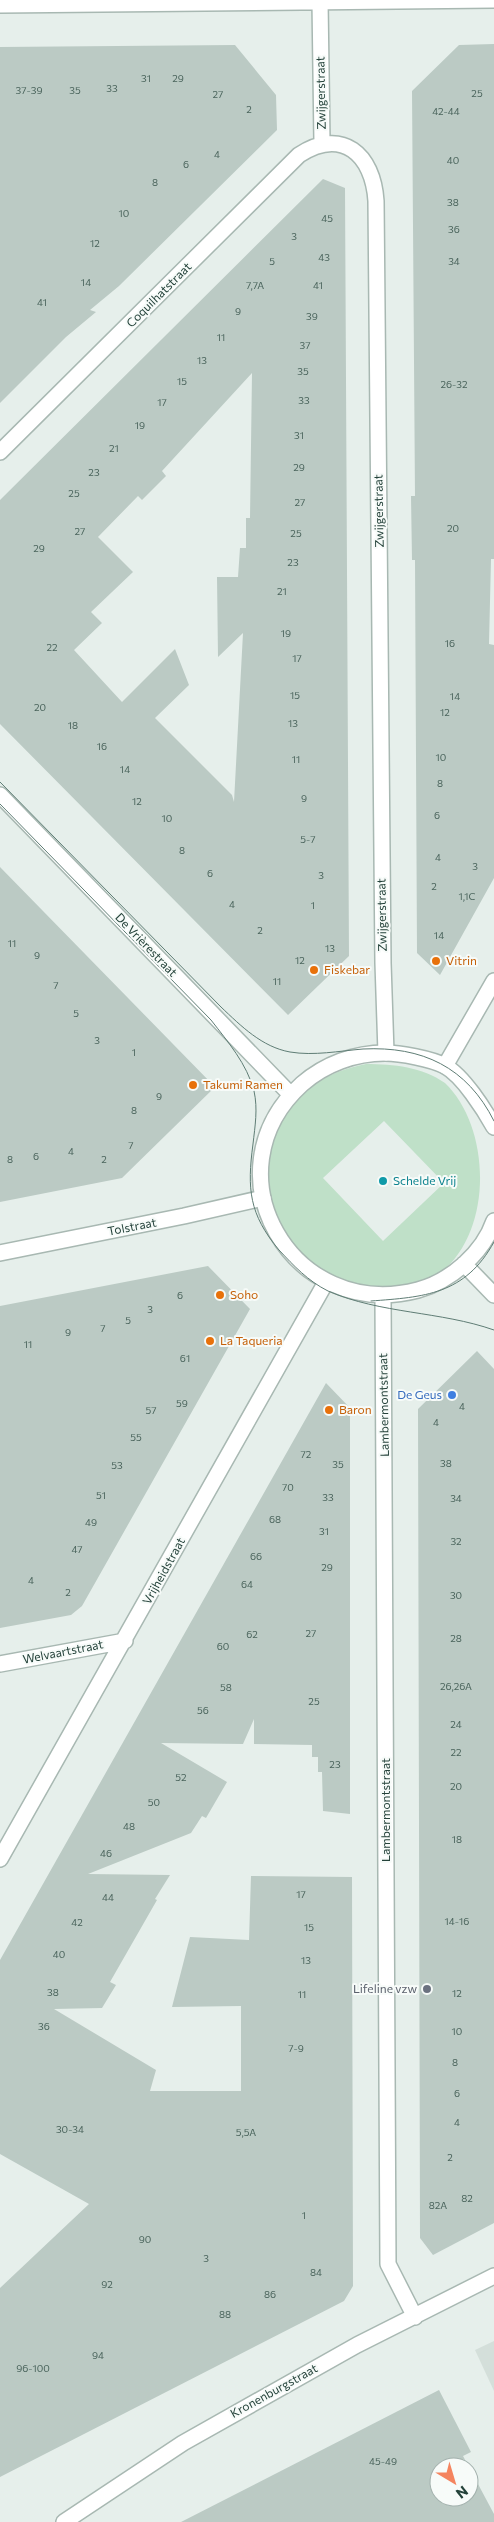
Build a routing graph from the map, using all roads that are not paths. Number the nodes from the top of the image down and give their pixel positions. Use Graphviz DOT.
graph roads {
  1 [pos="494,0"];
  2 [pos="320,1"];
  3 [pos="0,5"];
  4 [pos="322,144"];
  5 [pos="0,452"];
  6 [pos="0,795"];
  7 [pos="494,981"];
  8 [pos="386,1053"];
  9 [pos="445,1066"];
  10 [pos="291,1095"];
  11 [pos="494,1127"];
  12 [pos="263,1198"];
  13 [pos="494,1221"];
  14 [pos="0,1252"];
  15 [pos="464,1264"];
  16 [pos="326,1282"];
  17 [pos="494,1295"];
  18 [pos="383,1296"];
  19 [pos="125,1641"];
  20 [pos="0,1664"];
  21 [pos="0,1859"];
  22 [pos="494,2276"];
  23 [pos="414,2318"];
  24 [pos="64,2522"];
  1 -- 2 [label="street"];
  2 -- 3 [label="street"];
  2 -- 4 [label="street, Zwijgerstraat"];
  4 -- 5 [label="street, Coquilhatstraat"];
  4 -- 8 [label="street, Zwijgerstraat"];
  6 -- 10 [label="street, De Vrièrestraat"];
  7 -- 9 [label="street"];
  8 -- 9 [label="street"];
  8 -- 10 [label="street"];
  9 -- 11 [label="street"];
  10 -- 12 [label="street"];
  12 -- 14 [label="street, Tolstraat"];
  12 -- 16 [label="street"];
  13 -- 15 [label="street"];
  15 -- 17 [label="street"];
  15 -- 18 [label="street"];
  16 -- 18 [label="street"];
  16 -- 19 [label="street, Vrijheidstraat"];
  18 -- 23 [label="street, Lambermontstraat"];
  19 -- 20 [label="street, Welvaartstraat"];
  19 -- 21 [label="street, Vrijheidstraat"];
  22 -- 23 [label="street, Kronenburgstraat"];
  23 -- 24 [label="street, Kronenburgstraat"];
}
